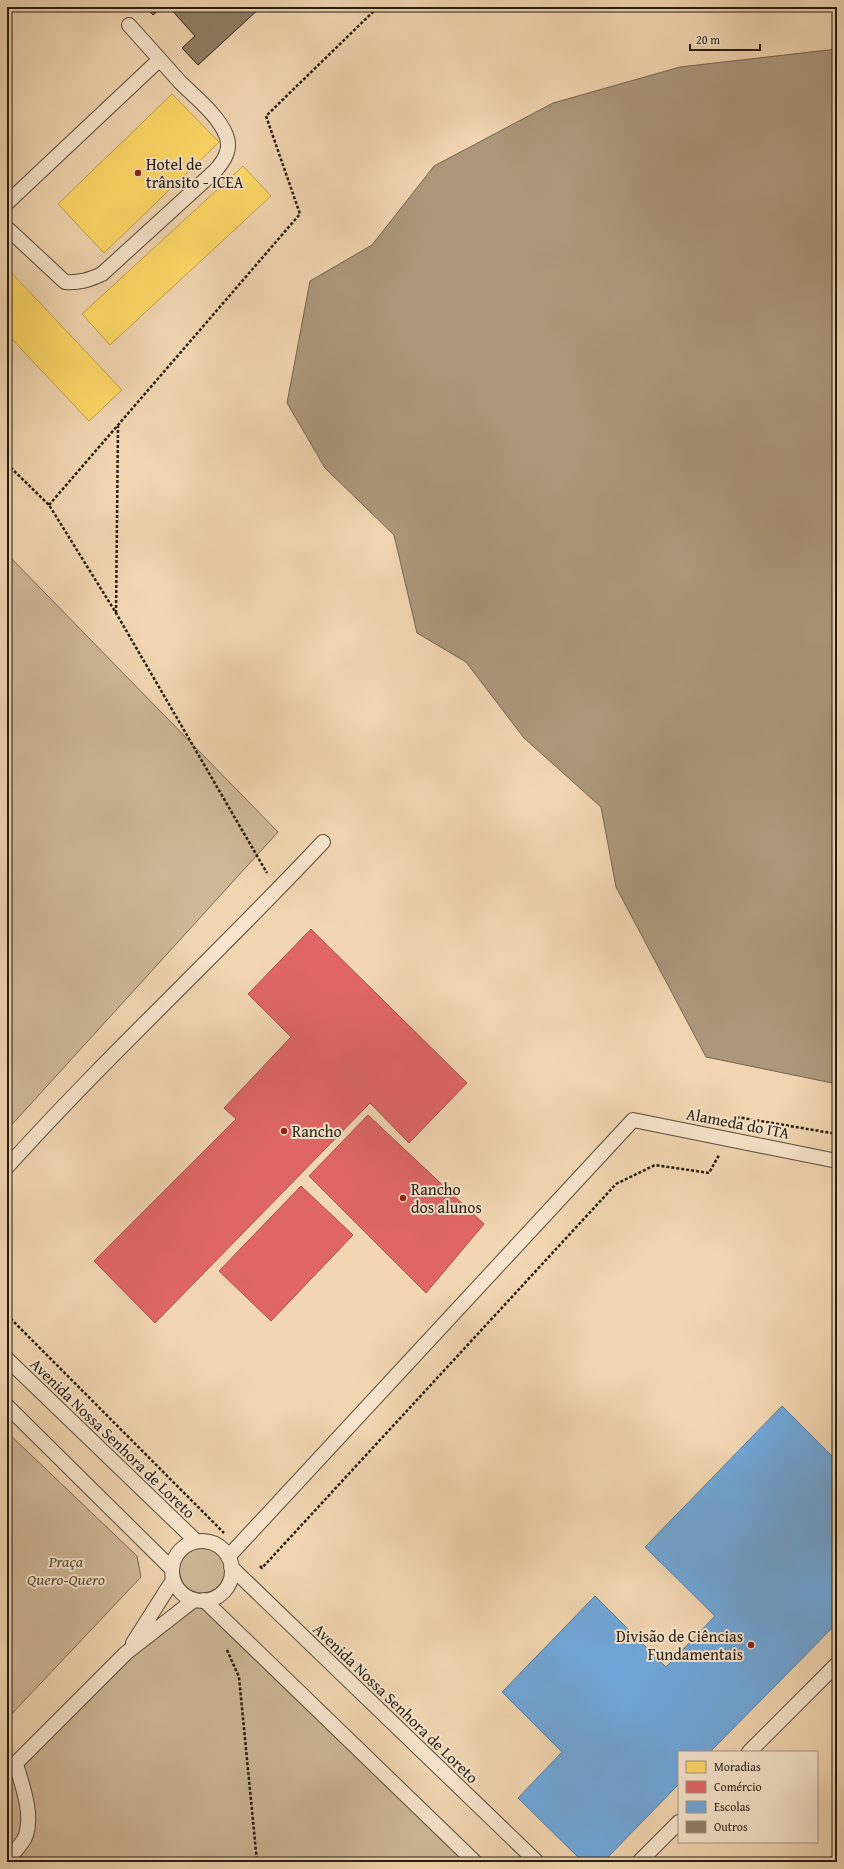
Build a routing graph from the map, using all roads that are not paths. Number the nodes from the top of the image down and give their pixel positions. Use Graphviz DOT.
graph roads {
  1 [pos="129,25"];
  2 [pos="160,60"];
  3 [pos="7,203"];
  4 [pos="7,228"];
  5 [pos="323,842"];
  6 [pos="837,1161"];
  7 [pos="7,1166"];
  8 [pos="7,1360"];
  9 [pos="7,1406"];
  10 [pos="196,1541"];
  11 [pos="230,1562"];
  12 [pos="173,1574"];
  13 [pos="199,1600"];
  14 [pos="126,1653"];
  15 [pos="837,1664"];
  16 [pos="750,1751"];
  17 [pos="11,1768"];
  18 [pos="678,1823"];
  19 [pos="7,1860"];
  20 [pos="475,1862"];
  21 [pos="537,1862"];
  22 [pos="639,1862"];
  1 -- 2 [label="lane"];
  2 -- 3 [label="lane"];
  2 -- 4 [label="lane"];
  5 -- 7 [label="lane"];
  6 -- 11 [label="lane, Alameda do ITA"];
  8 -- 10 [label="lane, Avenida Nossa Senhora de Loreto"];
  9 -- 12 [label="lane"];
  10 -- 11 [label="lane"];
  10 -- 12 [label="lane"];
  11 -- 13 [label="lane"];
  11 -- 21 [label="lane, Avenida Nossa Senhora de Loreto"];
  12 -- 13 [label="lane"];
  12 -- 14 [label="lane"];
  13 -- 14 [label="lane"];
  13 -- 20 [label="lane"];
  14 -- 17 [label="lane"];
  15 -- 16 [label="lane"];
  17 -- 19 [label="lane"];
  18 -- 22 [label="lane"];
}
